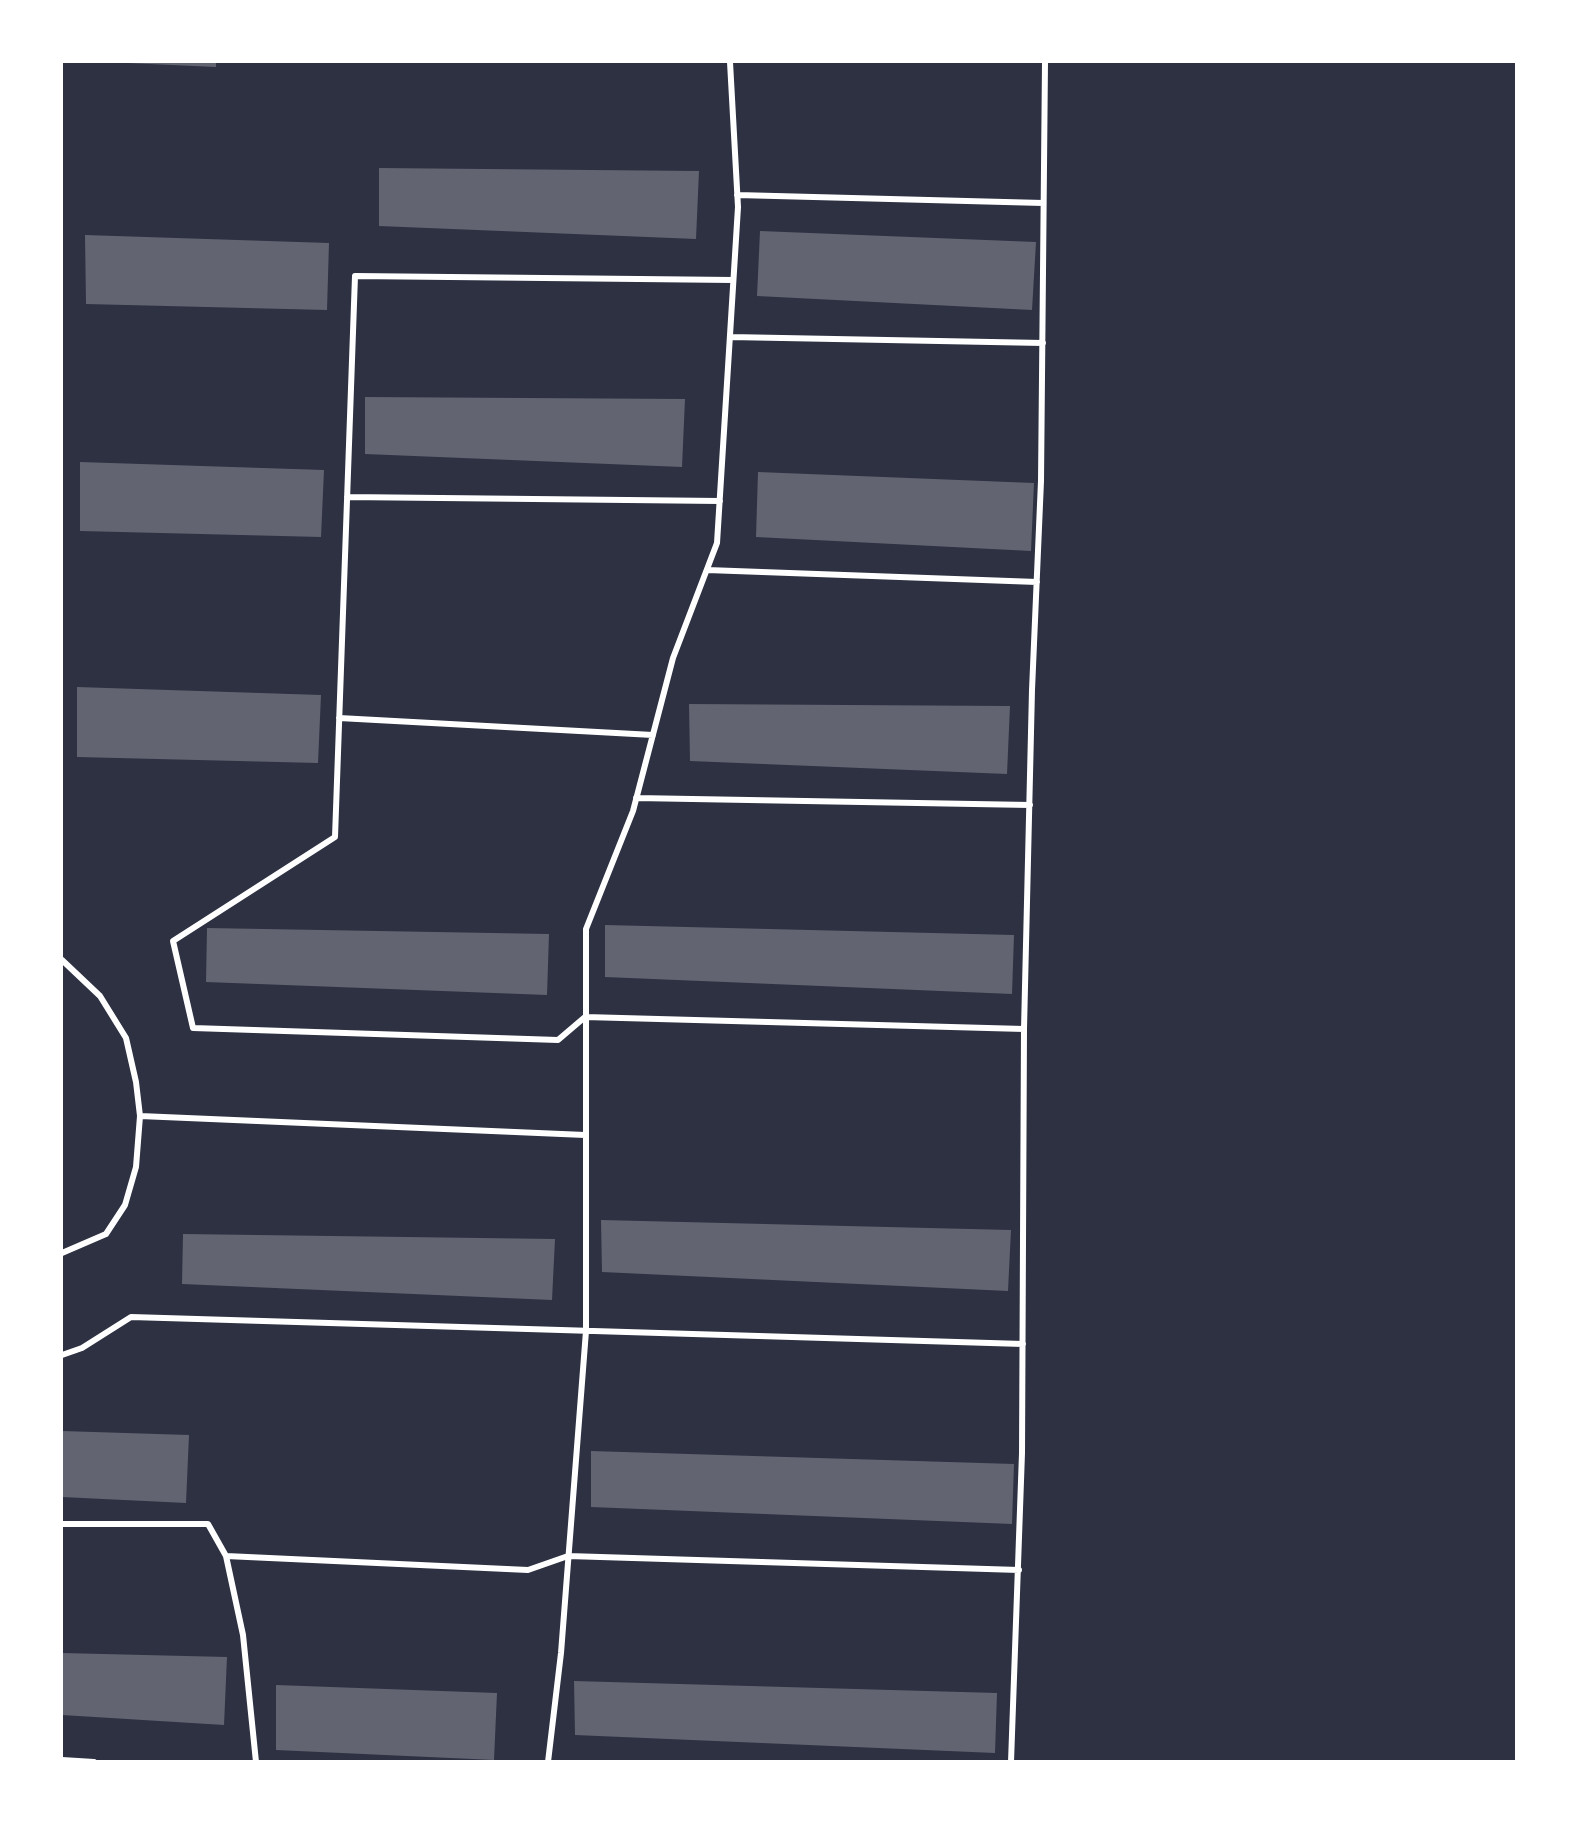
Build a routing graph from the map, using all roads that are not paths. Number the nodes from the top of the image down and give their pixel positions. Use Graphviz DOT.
graph roads {
  1 [pos="730,62"];
  2 [pos="1046,62"];
  3 [pos="737,195"];
  4 [pos="1043,203"];
  5 [pos="734,280"];
  6 [pos="730,337"];
  7 [pos="1043,343"];
  8 [pos="347,497"];
  9 [pos="720,501"];
  10 [pos="707,570"];
  11 [pos="1037,582"];
  12 [pos="339,718"];
  13 [pos="653,735"];
  14 [pos="636,798"];
  15 [pos="1030,805"];
  16 [pos="62,960"];
  17 [pos="585,1017"];
  18 [pos="1024,1029"];
  19 [pos="140,1116"];
  20 [pos="585,1135"];
  21 [pos="62,1253"];
  22 [pos="586,1331"];
  23 [pos="1023,1344"];
  24 [pos="62,1355"];
  25 [pos="62,1524"];
  26 [pos="226,1556"];
  27 [pos="568,1556"];
  28 [pos="1019,1570"];
  29 [pos="62,1760"];
  30 [pos="94,1761"];
  31 [pos="256,1761"];
  32 [pos="548,1761"];
  33 [pos="1011,1761"];
  1 -- 3 [label="street"];
  2 -- 4 [label="street"];
  3 -- 4 [label="street"];
  3 -- 5 [label="street"];
  4 -- 7 [label="street"];
  5 -- 6 [label="street"];
  5 -- 8 [label="street"];
  6 -- 7 [label="street"];
  6 -- 9 [label="street"];
  7 -- 11 [label="street"];
  8 -- 9 [label="street"];
  8 -- 12 [label="street"];
  9 -- 10 [label="street"];
  10 -- 11 [label="street"];
  10 -- 13 [label="street"];
  11 -- 15 [label="street"];
  12 -- 13 [label="street"];
  12 -- 17 [label="street"];
  13 -- 14 [label="street"];
  14 -- 15 [label="street"];
  14 -- 17 [label="street"];
  15 -- 18 [label="street"];
  16 -- 19 [label="street"];
  17 -- 18 [label="street"];
  17 -- 20 [label="street"];
  18 -- 23 [label="street"];
  19 -- 20 [label="street"];
  19 -- 21 [label="street"];
  20 -- 22 [label="street"];
  22 -- 23 [label="street"];
  22 -- 24 [label="street"];
  22 -- 27 [label="street"];
  23 -- 28 [label="street"];
  25 -- 26 [label="street"];
  26 -- 27 [label="street"];
  26 -- 31 [label="street"];
  27 -- 28 [label="street"];
  27 -- 32 [label="street"];
  28 -- 33 [label="street"];
  29 -- 30 [label="street"];
}
